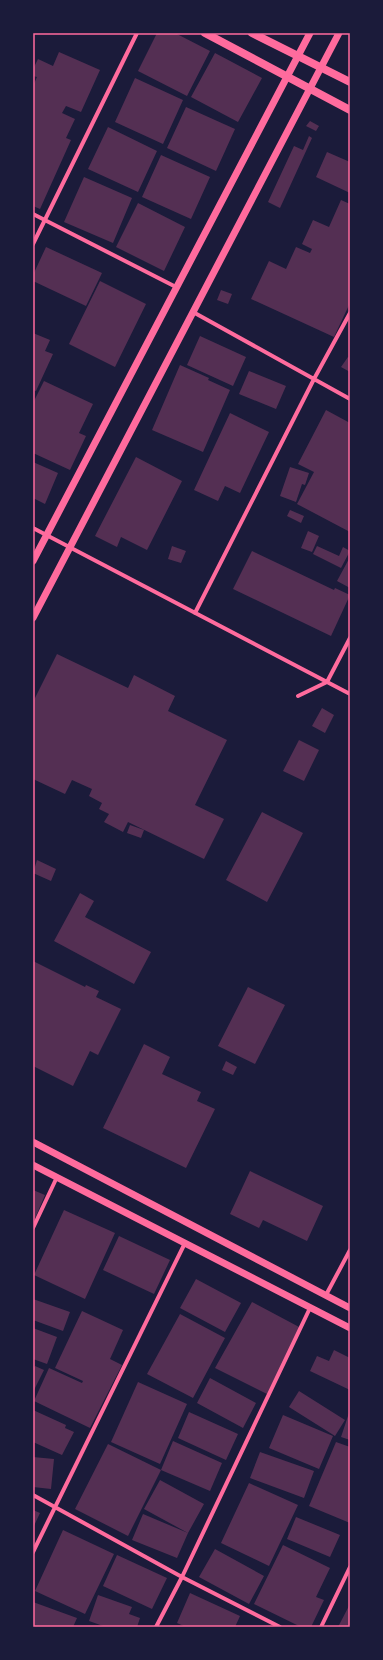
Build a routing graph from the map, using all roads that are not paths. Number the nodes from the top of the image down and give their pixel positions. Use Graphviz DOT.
graph roads {
  1 [pos="137,33"];
  2 [pos="205,33"];
  3 [pos="252,33"];
  4 [pos="310,33"];
  5 [pos="338,33"];
  6 [pos="297,57"];
  7 [pos="321,67"];
  8 [pos="287,76"];
  9 [pos="350,82"];
  10 [pos="310,88"];
  11 [pos="350,110"];
  12 [pos="33,214"];
  13 [pos="45,220"];
  14 [pos="33,244"];
  15 [pos="176,287"];
  16 [pos="193,312"];
  17 [pos="350,313"];
  18 [pos="314,379"];
  19 [pos="350,399"];
  20 [pos="33,528"];
  21 [pos="46,535"];
  22 [pos="70,547"];
  23 [pos="33,561"];
  24 [pos="195,613"];
  25 [pos="33,618"];
  26 [pos="350,638"];
  27 [pos="327,682"];
  28 [pos="350,694"];
  29 [pos="298,696"];
  30 [pos="33,1142"];
  31 [pos="33,1164"];
  32 [pos="57,1177"];
  33 [pos="33,1228"];
  34 [pos="185,1243"];
  35 [pos="350,1250"];
  36 [pos="326,1295"];
  37 [pos="310,1308"];
  38 [pos="350,1308"];
  39 [pos="350,1328"];
  40 [pos="33,1495"];
  41 [pos="56,1506"];
  42 [pos="33,1552"];
  43 [pos="350,1567"];
  44 [pos="182,1576"];
  45 [pos="156,1627"];
  46 [pos="280,1627"];
  47 [pos="322,1627"];
  1 -- 13 [label="street"];
  2 -- 8 [label="main road"];
  3 -- 6 [label="main road"];
  4 -- 6 [label="street"];
  5 -- 7 [label="street"];
  6 -- 7 [label="main road"];
  6 -- 8 [label="street"];
  7 -- 9 [label="main road"];
  7 -- 10 [label="street"];
  8 -- 10 [label="main road"];
  8 -- 15 [label="street"];
  10 -- 11 [label="main road"];
  10 -- 16 [label="street"];
  12 -- 13 [label="street"];
  13 -- 14 [label="street"];
  13 -- 15 [label="street"];
  15 -- 21 [label="street"];
  16 -- 18 [label="street"];
  16 -- 22 [label="street"];
  17 -- 18 [label="street"];
  18 -- 19 [label="street"];
  18 -- 24 [label="street"];
  20 -- 21 [label="street"];
  21 -- 22 [label="street"];
  21 -- 23 [label="street"];
  22 -- 24 [label="street"];
  22 -- 25 [label="street"];
  24 -- 27 [label="street"];
  26 -- 27 [label="street"];
  27 -- 28 [label="street"];
  27 -- 29 [label="street"];
  30 -- 36 [label="street"];
  31 -- 32 [label="street"];
  32 -- 33 [label="street"];
  32 -- 34 [label="street"];
  34 -- 37 [label="street"];
  34 -- 41 [label="street"];
  35 -- 36 [label="street"];
  36 -- 38 [label="street"];
  37 -- 39 [label="street"];
  37 -- 44 [label="street"];
  40 -- 41 [label="street"];
  41 -- 42 [label="street"];
  41 -- 44 [label="street"];
  43 -- 47 [label="street"];
  44 -- 45 [label="street"];
  44 -- 46 [label="street"];
}
